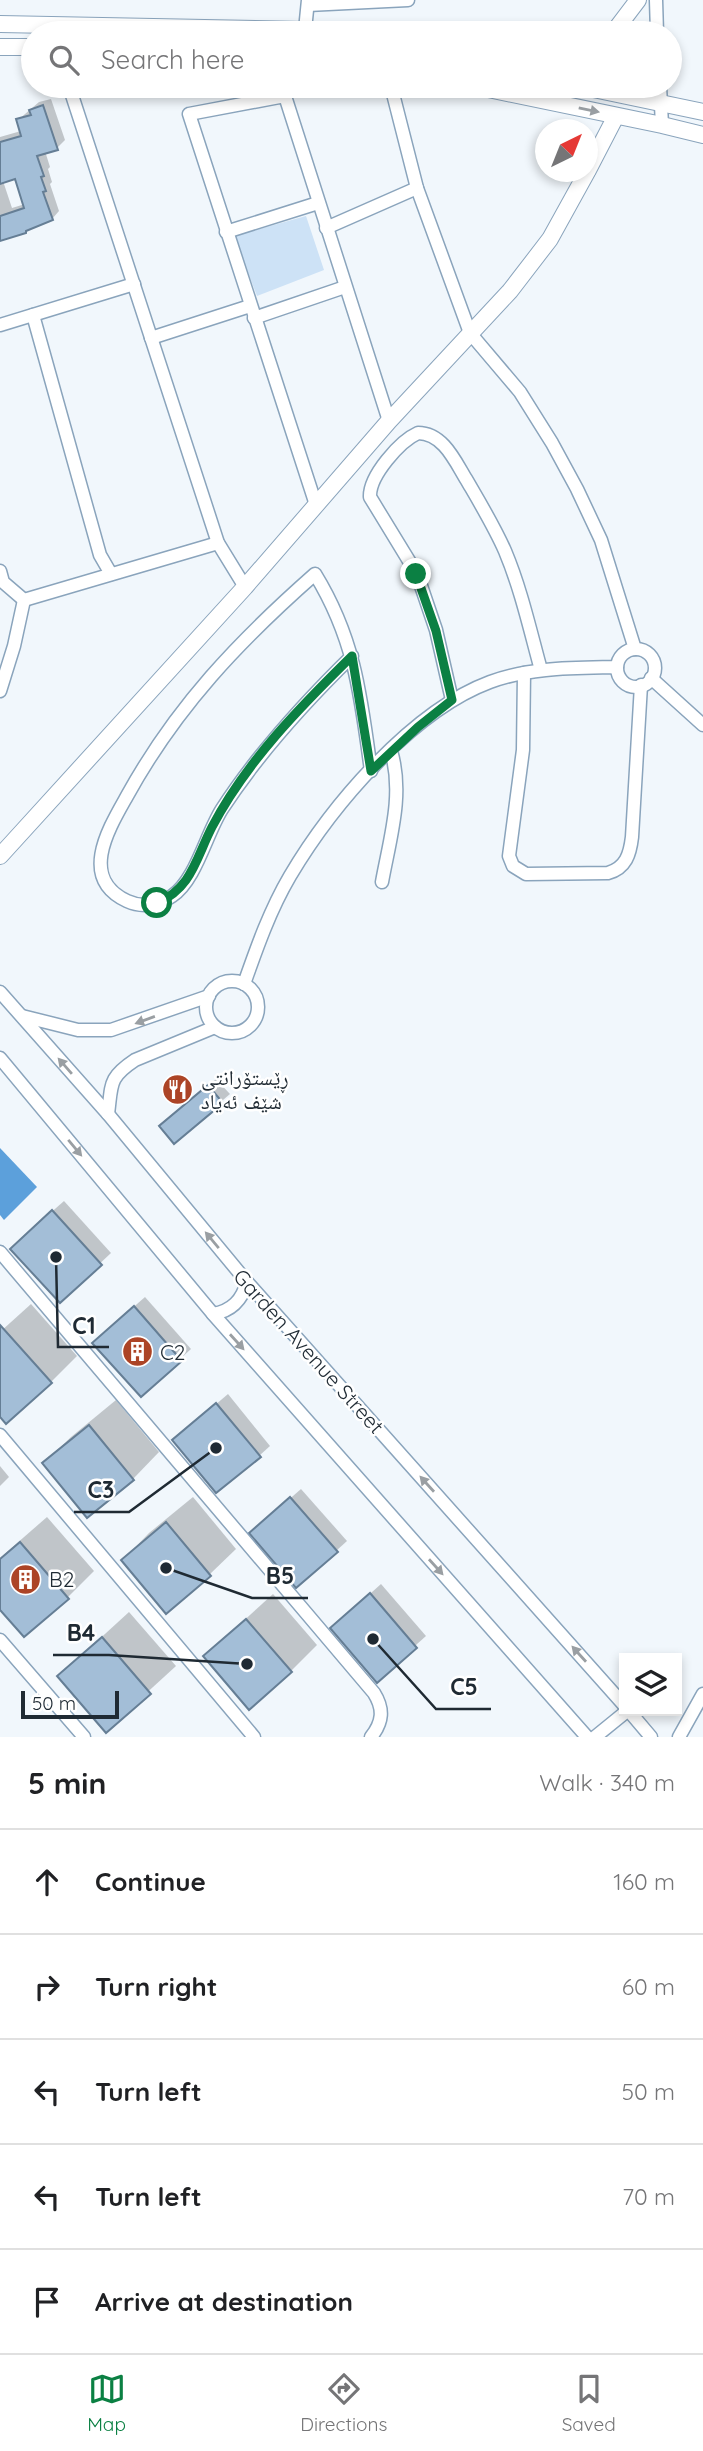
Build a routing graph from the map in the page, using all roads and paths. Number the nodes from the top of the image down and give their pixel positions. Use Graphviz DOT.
graph roads {
  1 [pos="408,0"];
  2 [pos="638,0"];
  3 [pos="656,0"];
  4 [pos="308,2"];
  5 [pos="306,21"];
  6 [pos="622,21"];
  7 [pos="657,21"];
  8 [pos="0,24"];
  9 [pos="21,24"];
  10 [pos="0,47"];
  11 [pos="21,47"];
  12 [pos="73,98"];
  13 [pos="274,98"];
  14 [pos="286,98"];
  15 [pos="394,98"];
  16 [pos="530,98"];
  17 [pos="637,98"];
  18 [pos="661,98"];
  19 [pos="661,103"];
  20 [pos="703,112"];
  21 [pos="615,116"];
  22 [pos="662,125"];
  23 [pos="703,135"];
  24 [pos="598,149"];
  25 [pos="581,182"];
  26 [pos="418,188"];
  27 [pos="318,204"];
  28 [pos="326,228"];
  29 [pos="226,232"];
  30 [pos="134,284"];
  31 [pos="345,287"];
  32 [pos="252,312"];
  33 [pos="33,314"];
  34 [pos="0,325"];
  35 [pos="470,333"];
  36 [pos="151,338"];
  37 [pos="389,421"];
  38 [pos="316,505"];
  39 [pos="218,543"];
  40 [pos="0,572"];
  41 [pos="111,574"];
  42 [pos="245,587"];
  43 [pos="24,600"];
  44 [pos="635,649"];
  45 [pos="352,656"];
  46 [pos="617,667"];
  47 [pos="541,670"];
  48 [pos="524,673"];
  49 [pos="646,682"];
  50 [pos="0,691"];
  51 [pos="452,700"];
  52 [pos="703,725"];
  53 [pos="391,751"];
  54 [pos="371,771"];
  55 [pos="0,856"];
  56 [pos="382,882"];
  57 [pos="243,984"];
  58 [pos="0,992"];
  59 [pos="209,996"];
  60 [pos="22,1016"];
  61 [pos="215,1027"];
  62 [pos="0,1058"];
  63 [pos="5,1068"];
  64 [pos="108,1114"];
  65 [pos="0,1252"];
  66 [pos="247,1282"];
  67 [pos="213,1314"];
  68 [pos="0,1434"];
  69 [pos="0,1640"];
  70 [pos="703,1694"];
  71 [pos="619,1699"];
  72 [pos="622,1716"];
  73 [pos="632,1716"];
  74 [pos="84,1737"];
  75 [pos="254,1737"];
  76 [pos="371,1737"];
  77 [pos="587,1737"];
  78 [pos="595,1737"];
  79 [pos="651,1737"];
  80 [pos="679,1737"];
  1 -- 4 [label="street"];
  2 -- 6 [label="street"];
  3 -- 7 [label="street"];
  4 -- 5 [label="street"];
  8 -- 9 [label="street"];
  10 -- 11 [label="street"];
  12 -- 30 [label="street"];
  13 -- 29 [label="street"];
  14 -- 27 [label="street"];
  15 -- 26 [label="street"];
  16 -- 21 [label="street, one-way"];
  17 -- 19 [label="street"];
  18 -- 19 [label="street"];
  19 -- 20 [label="street"];
  19 -- 22 [label="street"];
  21 -- 22 [label="street"];
  21 -- 24 [label="street"];
  22 -- 23 [label="street"];
  25 -- 35 [label="street"];
  26 -- 28 [label="street"];
  26 -- 35 [label="street"];
  27 -- 28 [label="street"];
  27 -- 29 [label="street"];
  28 -- 31 [label="street"];
  29 -- 32 [label="street"];
  30 -- 33 [label="street"];
  30 -- 36 [label="street"];
  31 -- 32 [label="street"];
  31 -- 37 [label="street"];
  32 -- 36 [label="street"];
  32 -- 38 [label="street"];
  33 -- 34 [label="street"];
  33 -- 41 [label="street"];
  35 -- 37 [label="street"];
  35 -- 44 [label="street"];
  36 -- 39 [label="street"];
  37 -- 38 [label="street"];
  38 -- 42 [label="street"];
  39 -- 41 [label="street"];
  39 -- 42 [label="street"];
  40 -- 43 [label="street"];
  41 -- 43 [label="street"];
  42 -- 55 [label="street"];
  43 -- 50 [label="street"];
  44 -- 46 [label="street"];
  44 -- 49 [label="street"];
  45 -- 45 [label="street"];
  45 -- 54 [label="street"];
  46 -- 47 [label="street"];
  46 -- 49 [label="street"];
  47 -- 48 [label="street"];
  47 -- 51 [label="street"];
  48 -- 49 [label="street"];
  48 -- 51 [label="street"];
  49 -- 52 [label="street"];
  51 -- 53 [label="street"];
  53 -- 54 [label="street"];
  53 -- 56 [label="street"];
  54 -- 57 [label="street"];
  57 -- 59 [label="street"];
  57 -- 61 [label="street"];
  58 -- 60 [label="street, Garden Avenue Street"];
  59 -- 60 [label="street, one-way"];
  59 -- 61 [label="street"];
  64 -- 60 [label="street, Garden Avenue Street, one-way"];
  61 -- 64 [label="street"];
  62 -- 63 [label="street"];
  63 -- 67 [label="street, one-way"];
  66 -- 64 [label="street, Garden Avenue Street, one-way"];
  65 -- 76 [label="street"];
  66 -- 67 [label="street"];
  71 -- 66 [label="street, Garden Avenue Street, one-way"];
  67 -- 77 [label="street, one-way"];
  68 -- 75 [label="street"];
  69 -- 74 [label="street"];
  70 -- 80 [label="street"];
  72 -- 78 [label="street"];
  73 -- 79 [label="street"];
}
